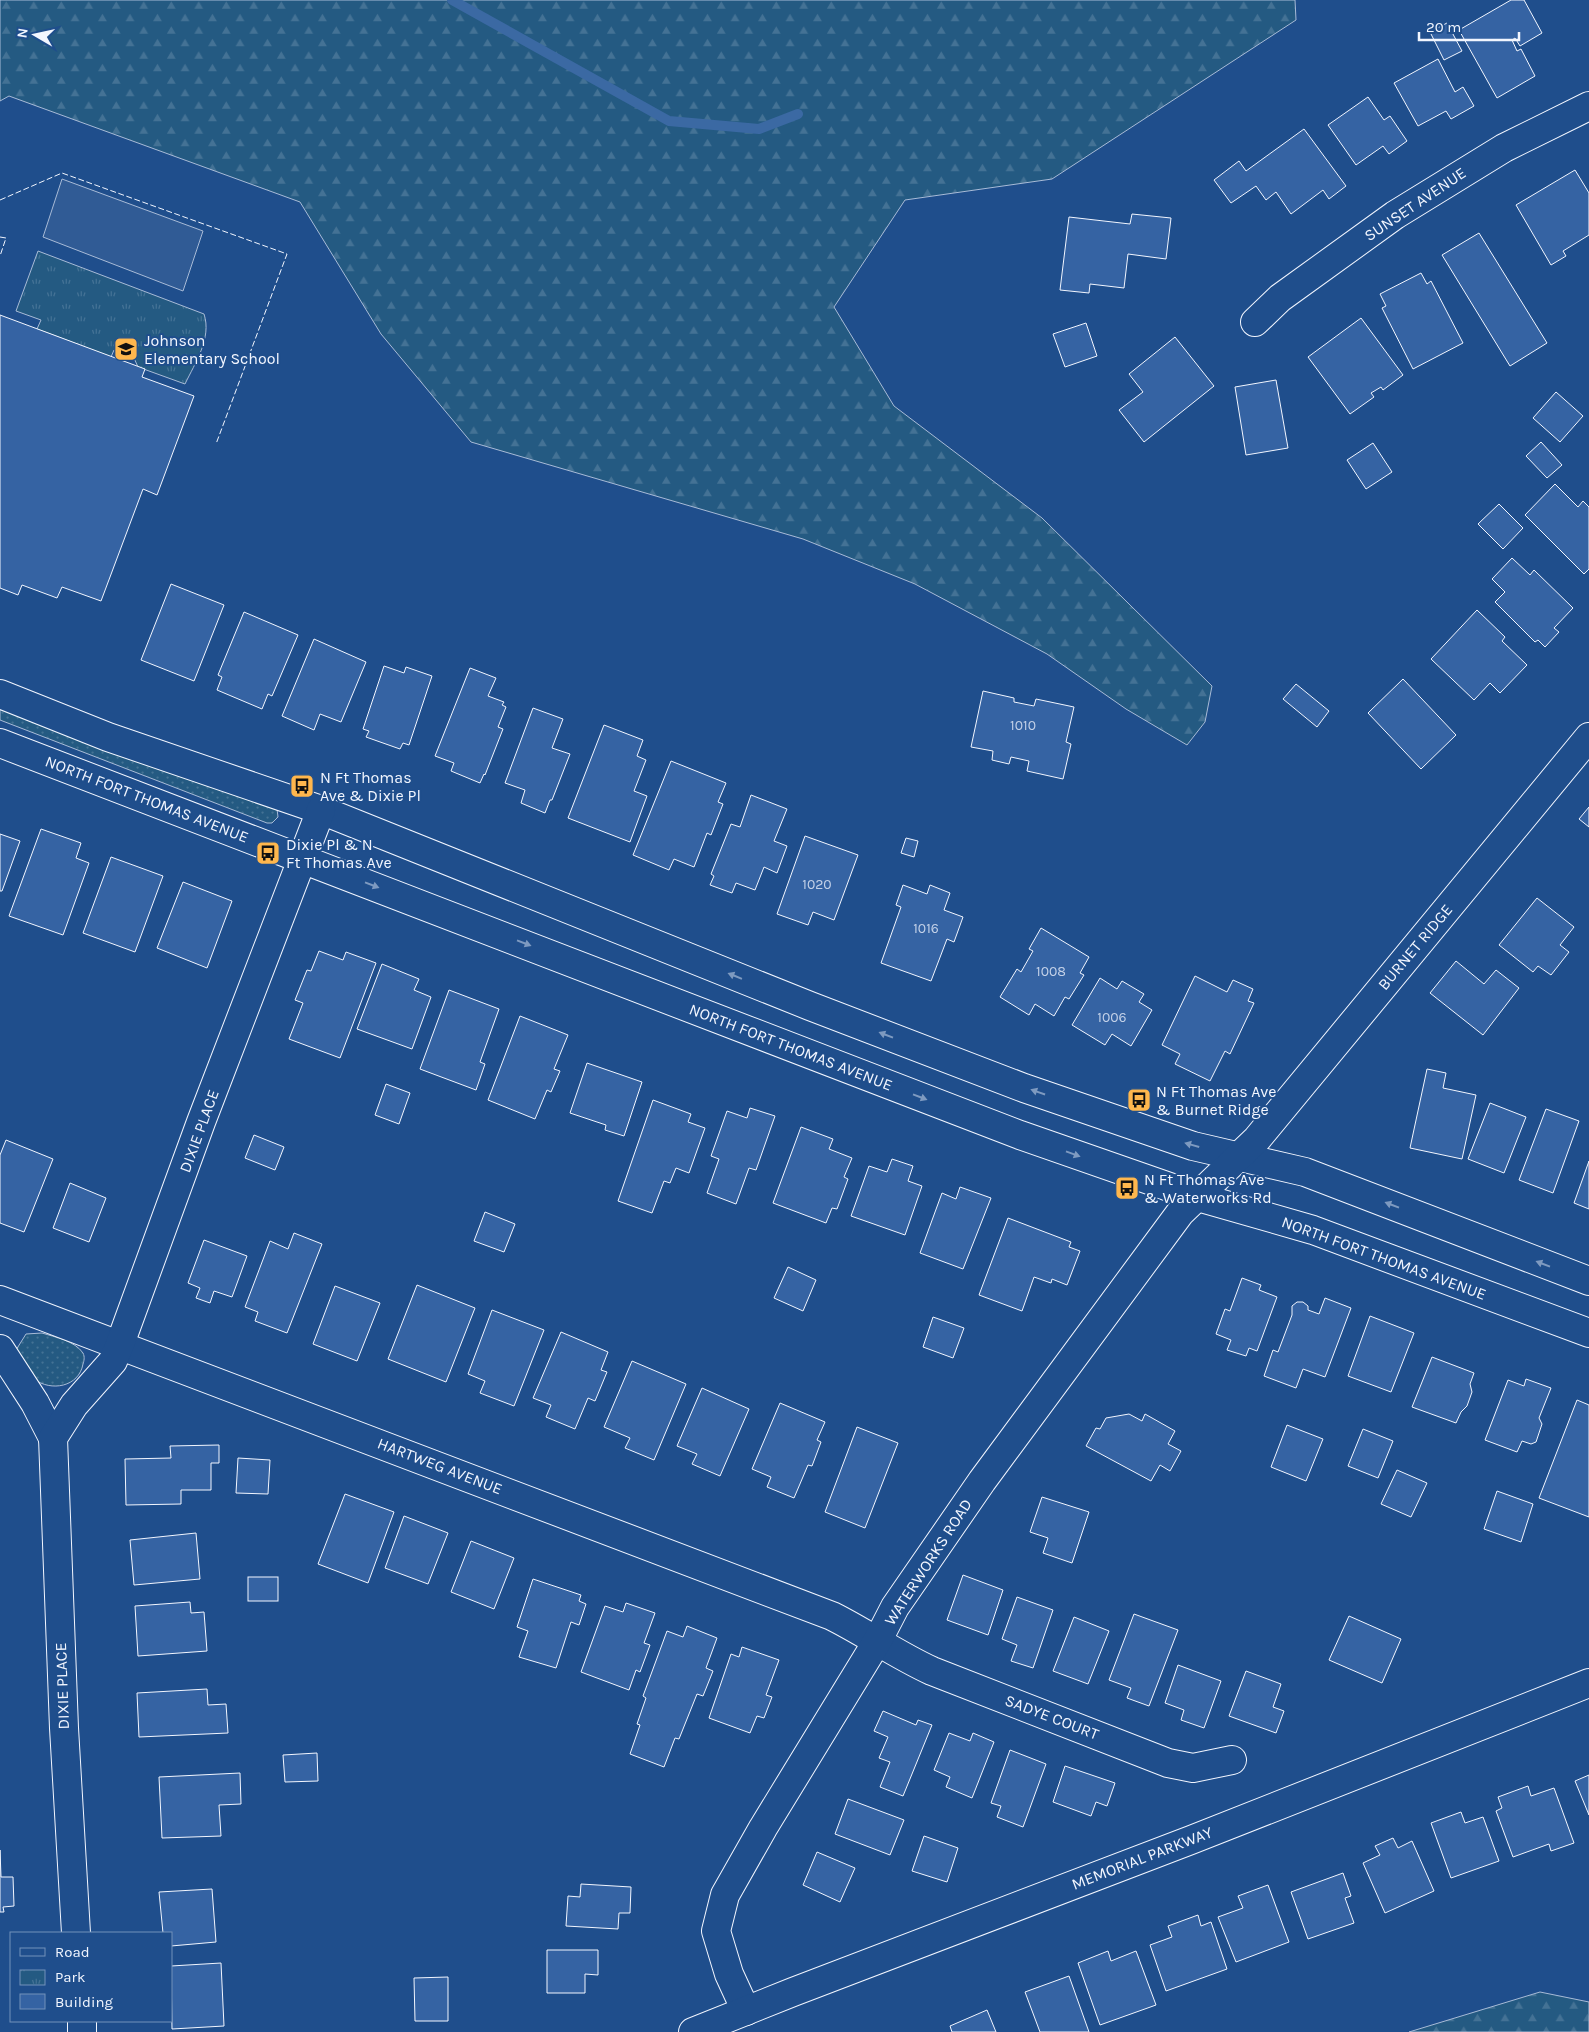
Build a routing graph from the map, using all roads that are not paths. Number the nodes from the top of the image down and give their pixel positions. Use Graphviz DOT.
graph roads {
  1 [pos="1589,106"];
  2 [pos="1255,322"];
  3 [pos="0,694"];
  4 [pos="1589,737"];
  5 [pos="0,742"];
  6 [pos="321,810"];
  7 [pos="303,858"];
  8 [pos="1239,1156"];
  9 [pos="1198,1197"];
  10 [pos="1589,1281"];
  11 [pos="0,1300"];
  12 [pos="1589,1333"];
  13 [pos="120,1344"];
  14 [pos="0,1349"];
  15 [pos="53,1438"];
  16 [pos="878,1640"];
  17 [pos="1589,1683"];
  18 [pos="1232,1760"];
  19 [pos="76,1932"];
  20 [pos="746,2012"];
  21 [pos="694,2032"];
  1 -- 2 [label="street, SUNSET AVENUE"];
  3 -- 6 [label="street"];
  4 -- 8 [label="street, BURNET RIDGE"];
  5 -- 7 [label="street, NORTH FORT THOMAS AVENUE"];
  6 -- 7 [label="street, DIXIE PLACE"];
  8 -- 6 [label="street, one-way"];
  7 -- 9 [label="street, NORTH FORT THOMAS AVENUE, one-way"];
  7 -- 13 [label="street, DIXIE PLACE"];
  8 -- 9 [label="street, WATERWORKS ROAD"];
  10 -- 8 [label="street, one-way"];
  9 -- 12 [label="street, NORTH FORT THOMAS AVENUE"];
  9 -- 16 [label="street, WATERWORKS ROAD"];
  11 -- 13 [label="street, HARTWEG AVENUE"];
  13 -- 15 [label="street, DIXIE PLACE"];
  13 -- 16 [label="street, HARTWEG AVENUE"];
  14 -- 15 [label="street, DIXIE PLACE"];
  15 -- 19 [label="street, DIXIE PLACE"];
  16 -- 18 [label="street, SADYE COURT"];
  16 -- 20 [label="street, WATERWORKS ROAD"];
  17 -- 20 [label="street, MEMORIAL PARKWAY"];
  20 -- 21 [label="street, MEMORIAL PARKWAY"];
}
